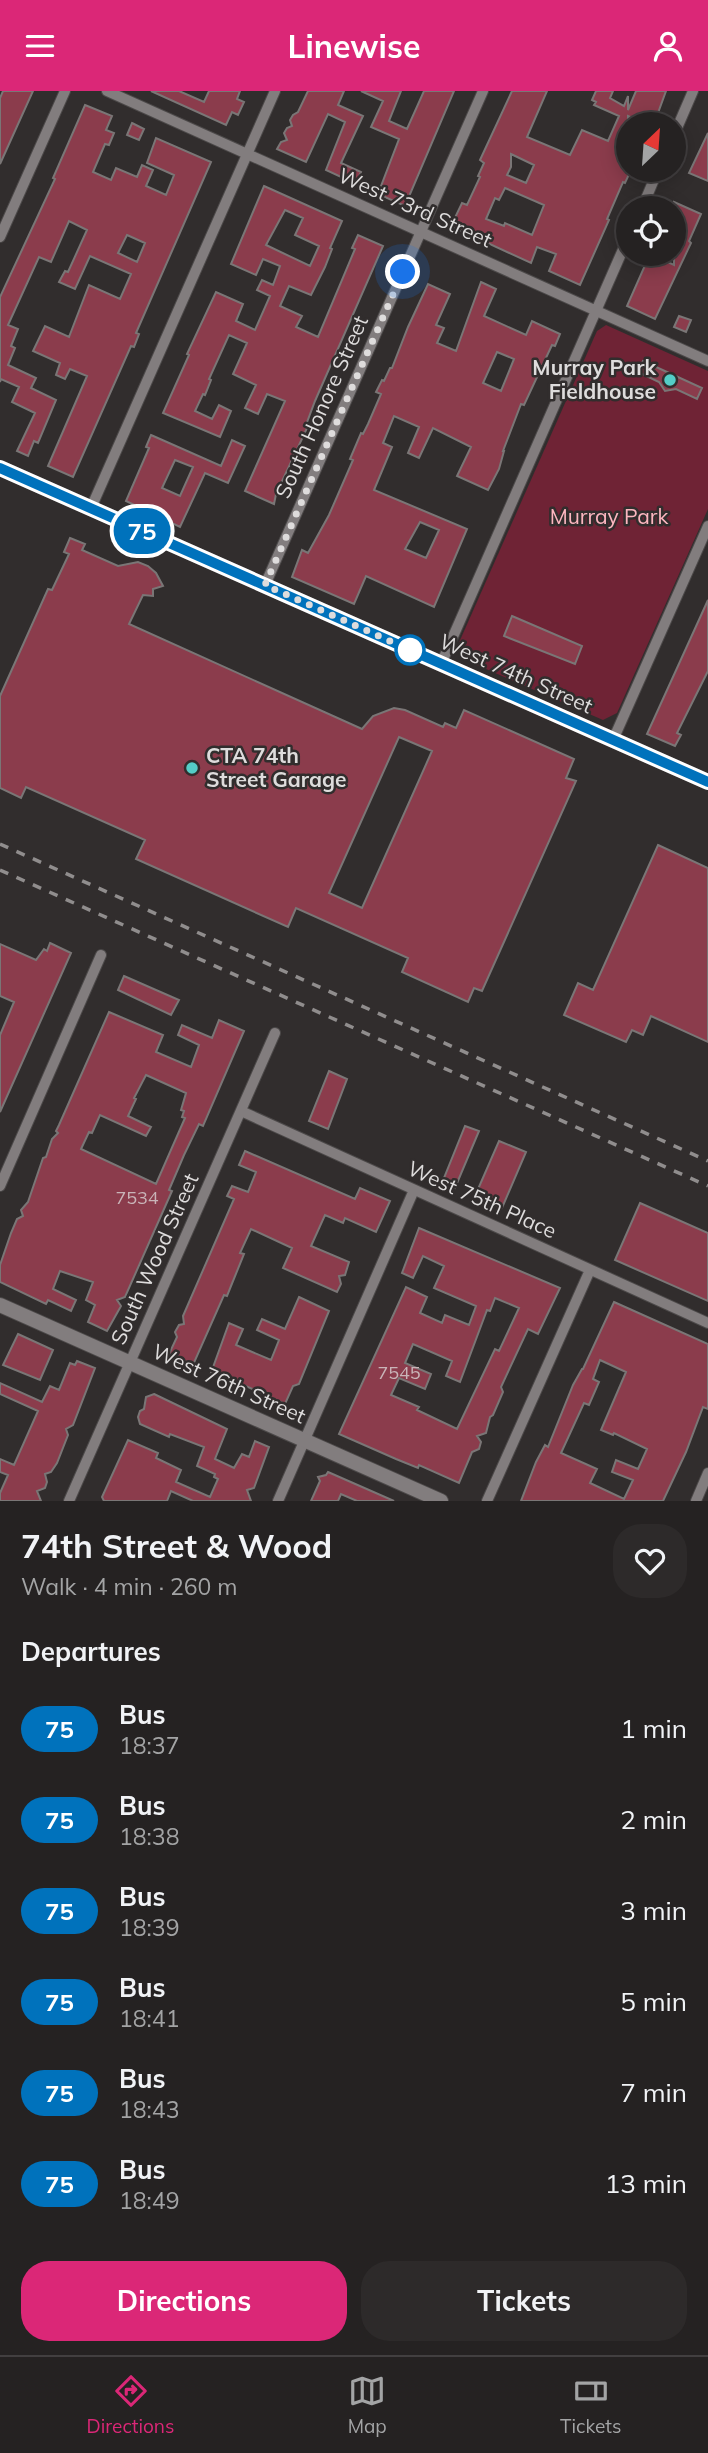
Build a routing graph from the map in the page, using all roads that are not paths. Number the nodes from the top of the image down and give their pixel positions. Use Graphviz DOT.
graph roads {
  1 [pos="65,91"];
  2 [pos="107,91"];
  3 [pos="275,91"];
  4 [pos="483,91"];
  5 [pos="693,91"];
  6 [pos="684,112"];
  7 [pos="247,154"];
  8 [pos="421,232"];
  9 [pos="0,237"];
  10 [pos="616,266"];
  11 [pos="596,311"];
  12 [pos="708,361"];
  13 [pos="0,468"];
  14 [pos="91,508"];
  15 [pos="708,526"];
  16 [pos="265,585"];
  17 [pos="441,664"];
  18 [pos="613,740"];
  19 [pos="708,782"];
  20 [pos="101,955"];
  21 [pos="275,1033"];
  22 [pos="241,1111"];
  23 [pos="0,1185"];
  24 [pos="414,1190"];
  25 [pos="590,1270"];
  26 [pos="0,1305"];
  27 [pos="708,1323"];
  28 [pos="130,1363"];
  29 [pos="304,1441"];
  30 [pos="708,1473"];
  31 [pos="69,1501"];
  32 [pos="278,1501"];
  33 [pos="441,1501"];
  34 [pos="487,1501"];
  35 [pos="696,1501"];
  1 -- 9 [label="street"];
  2 -- 7 [label="street, West 73rd Street"];
  3 -- 7 [label="street"];
  4 -- 8 [label="street, South Honore Street"];
  5 -- 6 [label="street"];
  7 -- 8 [label="street, West 73rd Street"];
  7 -- 14 [label="street"];
  8 -- 11 [label="street, West 73rd Street"];
  8 -- 16 [label="street, South Honore Street"];
  10 -- 11 [label="street"];
  11 -- 12 [label="street, West 73rd Street"];
  11 -- 17 [label="street"];
  13 -- 14 [label="street, West 74th Street"];
  14 -- 16 [label="street, West 74th Street"];
  15 -- 18 [label="street"];
  16 -- 17 [label="street, West 74th Street"];
  17 -- 18 [label="street, West 74th Street"];
  18 -- 19 [label="street, West 74th Street"];
  20 -- 23 [label="street"];
  21 -- 22 [label="street, South Wood Street"];
  22 -- 24 [label="street, West 75th Place"];
  22 -- 28 [label="street, South Wood Street"];
  24 -- 25 [label="street, West 75th Place"];
  24 -- 29 [label="street"];
  25 -- 27 [label="street, West 75th Place"];
  25 -- 34 [label="street"];
  26 -- 28 [label="street, West 76th Street"];
  28 -- 29 [label="street, West 76th Street"];
  28 -- 31 [label="street, South Wood Street"];
  29 -- 32 [label="street"];
  29 -- 33 [label="street, West 76th Street"];
  30 -- 35 [label="street"];
}
